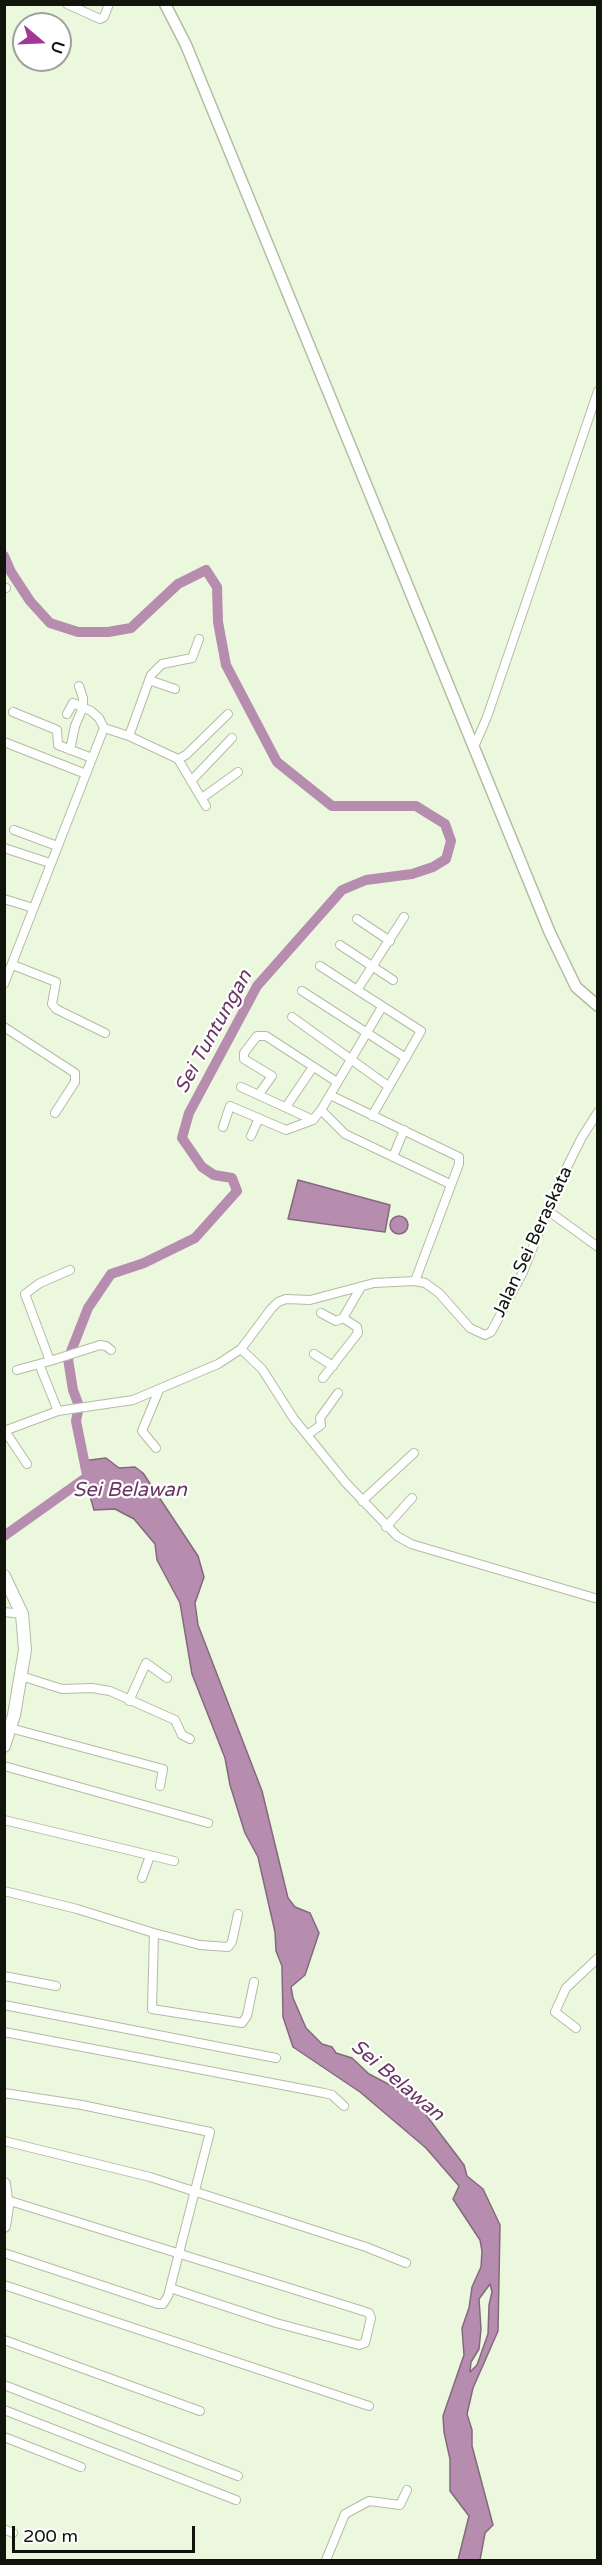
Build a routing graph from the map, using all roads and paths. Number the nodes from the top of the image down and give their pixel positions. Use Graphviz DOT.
graph roads {
  1 [pos="67,4"];
  2 [pos="109,4"];
  3 [pos="165,4"];
  4 [pos="597,391"];
  5 [pos="199,639"];
  6 [pos="149,680"];
  7 [pos="79,686"];
  8 [pos="175,689"];
  9 [pos="83,707"];
  10 [pos="13,712"];
  11 [pos="67,714"];
  12 [pos="228,714"];
  13 [pos="104,728"];
  14 [pos="129,736"];
  15 [pos="232,738"];
  16 [pos="4,742"];
  17 [pos="474,747"];
  18 [pos="70,750"];
  19 [pos="92,758"];
  20 [pos="178,759"];
  21 [pos="238,772"];
  22 [pos="86,774"];
  23 [pos="192,781"];
  24 [pos="14,830"];
  25 [pos="57,846"];
  26 [pos="4,848"];
  27 [pos="50,863"];
  28 [pos="4,899"];
  29 [pos="33,908"];
  30 [pos="404,917"];
  31 [pos="357,919"];
  32 [pos="390,940"];
  33 [pos="340,945"];
  34 [pos="13,964"];
  35 [pos="320,966"];
  36 [pos="374,967"];
  37 [pos="393,980"];
  38 [pos="4,984"];
  39 [pos="357,990"];
  40 [pos="302,991"];
  41 [pos="597,1006"];
  42 [pos="382,1007"];
  43 [pos="292,1017"];
  44 [pos="4,1027"];
  45 [pos="105,1033"];
  46 [pos="366,1033"];
  47 [pos="406,1058"];
  48 [pos="351,1059"];
  49 [pos="313,1067"];
  50 [pos="337,1082"];
  51 [pos="388,1086"];
  52 [pos="241,1087"];
  53 [pos="259,1094"];
  54 [pos="330,1095"];
  55 [pos="286,1107"];
  56 [pos="321,1110"];
  57 [pos="597,1112"];
  58 [pos="55,1113"];
  59 [pos="372,1116"];
  60 [pos="259,1119"];
  61 [pos="313,1120"];
  62 [pos="223,1127"];
  63 [pos="404,1130"];
  64 [pos="251,1136"];
  65 [pos="393,1157"];
  66 [pos="450,1184"];
  67 [pos="547,1210"];
  68 [pos="597,1247"];
  69 [pos="70,1270"];
  70 [pos="412,1281"];
  71 [pos="361,1287"];
  72 [pos="321,1313"];
  73 [pos="343,1318"];
  74 [pos="241,1349"];
  75 [pos="111,1350"];
  76 [pos="314,1354"];
  77 [pos="50,1361"];
  78 [pos="39,1364"];
  79 [pos="333,1366"];
  80 [pos="17,1370"];
  81 [pos="323,1378"];
  82 [pos="159,1390"];
  83 [pos="338,1393"];
  84 [pos="58,1411"];
  85 [pos="5,1431"];
  86 [pos="307,1435"];
  87 [pos="156,1448"];
  88 [pos="414,1453"];
  89 [pos="27,1464"];
  90 [pos="412,1498"];
  91 [pos="362,1502"];
  92 [pos="386,1527"];
  93 [pos="6,1578"];
  94 [pos="597,1599"];
  95 [pos="4,1612"];
  96 [pos="22,1614"];
  97 [pos="21,1676"];
  98 [pos="167,1678"];
  99 [pos="129,1701"];
  100 [pos="10,1728"];
  101 [pos="190,1740"];
  102 [pos="4,1746"];
  103 [pos="4,1766"];
  104 [pos="160,1786"];
  105 [pos="4,1820"];
  106 [pos="208,1823"];
  107 [pos="150,1856"];
  108 [pos="174,1861"];
  109 [pos="142,1878"];
  110 [pos="4,1891"];
  111 [pos="238,1914"];
  112 [pos="154,1933"];
  113 [pos="597,1958"];
  114 [pos="4,1976"];
  115 [pos="254,1982"];
  116 [pos="56,1986"];
  117 [pos="4,2006"];
  118 [pos="576,2028"];
  119 [pos="4,2032"];
  120 [pos="276,2058"];
  121 [pos="4,2093"];
  122 [pos="344,2106"];
  123 [pos="4,2141"];
  124 [pos="4,2184"];
  125 [pos="196,2192"];
  126 [pos="7,2200"];
  127 [pos="4,2226"];
  128 [pos="179,2252"];
  129 [pos="4,2253"];
  130 [pos="406,2263"];
  131 [pos="4,2285"];
  132 [pos="170,2288"];
  133 [pos="4,2340"];
  134 [pos="4,2385"];
  135 [pos="369,2406"];
  136 [pos="4,2410"];
  137 [pos="200,2411"];
  138 [pos="4,2438"];
  139 [pos="81,2467"];
  140 [pos="238,2476"];
  141 [pos="407,2490"];
  142 [pos="236,2499"];
  143 [pos="4,2529"];
  144 [pos="13,2533"];
  145 [pos="326,2560"];
  1 -- 2 [label="street"];
  3 -- 17 [label="main road"];
  4 -- 17 [label="street"];
  5 -- 6 [label="street"];
  6 -- 8 [label="street"];
  6 -- 14 [label="street"];
  7 -- 9 [label="street"];
  9 -- 11 [label="street"];
  9 -- 13 [label="street"];
  9 -- 18 [label="street"];
  10 -- 18 [label="street"];
  12 -- 20 [label="street"];
  13 -- 14 [label="street"];
  13 -- 19 [label="street"];
  14 -- 20 [label="street"];
  15 -- 23 [label="street"];
  16 -- 22 [label="street"];
  17 -- 41 [label="main road"];
  18 -- 19 [label="street"];
  19 -- 22 [label="street"];
  20 -- 23 [label="street"];
  21 -- 23 [label="street"];
  22 -- 25 [label="street"];
  24 -- 25 [label="street"];
  25 -- 27 [label="street"];
  26 -- 27 [label="street"];
  27 -- 29 [label="street"];
  28 -- 29 [label="street"];
  29 -- 34 [label="street"];
  30 -- 32 [label="street"];
  31 -- 32 [label="street"];
  32 -- 36 [label="street"];
  33 -- 36 [label="street"];
  34 -- 38 [label="street"];
  34 -- 45 [label="street"];
  35 -- 39 [label="street"];
  36 -- 37 [label="street"];
  36 -- 39 [label="street"];
  39 -- 42 [label="street"];
  40 -- 46 [label="street"];
  42 -- 46 [label="street"];
  42 -- 47 [label="street"];
  43 -- 48 [label="street"];
  44 -- 58 [label="street"];
  46 -- 47 [label="street"];
  46 -- 48 [label="street"];
  47 -- 51 [label="street"];
  48 -- 50 [label="street"];
  48 -- 51 [label="street"];
  49 -- 50 [label="street"];
  49 -- 53 [label="street"];
  49 -- 55 [label="street"];
  50 -- 54 [label="street"];
  51 -- 59 [label="street"];
  52 -- 53 [label="street"];
  53 -- 55 [label="street"];
  54 -- 56 [label="street"];
  54 -- 59 [label="street"];
  55 -- 61 [label="street"];
  56 -- 61 [label="street"];
  56 -- 65 [label="street"];
  57 -- 67 [label="street, Jalan Sei Beraskata"];
  59 -- 63 [label="street"];
  60 -- 61 [label="street"];
  60 -- 62 [label="street"];
  60 -- 64 [label="street"];
  63 -- 65 [label="street"];
  63 -- 66 [label="street"];
  65 -- 66 [label="street"];
  66 -- 70 [label="street"];
  67 -- 68 [label="street"];
  67 -- 70 [label="street, Jalan Sei Beraskata"];
  69 -- 77 [label="street"];
  70 -- 71 [label="street, Jalan Sei Beraskata"];
  71 -- 73 [label="street"];
  71 -- 74 [label="street, Jalan Sei Beraskata"];
  72 -- 73 [label="street"];
  73 -- 79 [label="street"];
  74 -- 82 [label="street, Jalan Sei Beraskata"];
  74 -- 86 [label="street"];
  75 -- 77 [label="street"];
  76 -- 79 [label="street"];
  77 -- 78 [label="street"];
  78 -- 80 [label="street"];
  78 -- 84 [label="street"];
  79 -- 81 [label="street"];
  82 -- 84 [label="street, Jalan Sei Beraskata"];
  82 -- 87 [label="street"];
  83 -- 86 [label="street"];
  84 -- 85 [label="street, Jalan Sei Beraskata"];
  85 -- 89 [label="street"];
  86 -- 91 [label="street"];
  88 -- 91 [label="street"];
  90 -- 92 [label="street"];
  91 -- 92 [label="street"];
  92 -- 94 [label="street"];
  93 -- 96 [label="main road"];
  95 -- 96 [label="street"];
  96 -- 97 [label="main road"];
  97 -- 99 [label="street"];
  97 -- 100 [label="main road"];
  98 -- 99 [label="street"];
  99 -- 101 [label="street"];
  100 -- 102 [label="main road"];
  100 -- 104 [label="street"];
  103 -- 106 [label="street"];
  105 -- 107 [label="street"];
  107 -- 108 [label="street"];
  107 -- 109 [label="street"];
  110 -- 112 [label="street"];
  111 -- 112 [label="street"];
  112 -- 115 [label="street"];
  113 -- 118 [label="street"];
  114 -- 116 [label="street"];
  117 -- 120 [label="street"];
  119 -- 122 [label="street"];
  121 -- 125 [label="street"];
  123 -- 125 [label="street"];
  124 -- 126 [label="main road"];
  125 -- 128 [label="street"];
  125 -- 130 [label="street"];
  126 -- 127 [label="main road"];
  126 -- 128 [label="street"];
  128 -- 132 [label="street"];
  128 -- 132 [label="street"];
  129 -- 132 [label="street"];
  131 -- 135 [label="street"];
  133 -- 137 [label="street"];
  134 -- 140 [label="street"];
  136 -- 142 [label="street"];
  138 -- 139 [label="street"];
  141 -- 145 [label="street"];
  143 -- 144 [label="street"];
}
